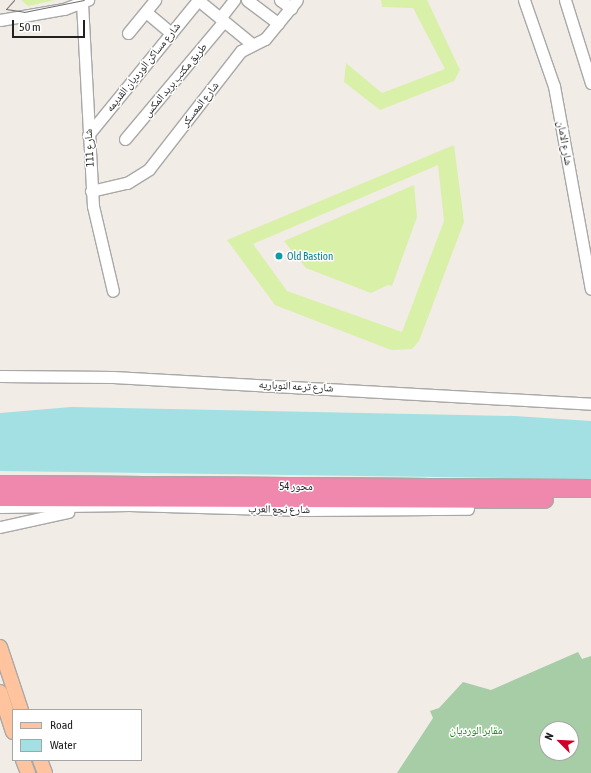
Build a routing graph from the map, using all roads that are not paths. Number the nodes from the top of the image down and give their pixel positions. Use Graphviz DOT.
graph roads {
  1 [pos="156,0"];
  2 [pos="198,0"];
  3 [pos="234,0"];
  4 [pos="247,0"];
  5 [pos="280,0"];
  6 [pos="524,0"];
  7 [pos="565,0"];
  8 [pos="85,2"];
  9 [pos="294,4"];
  10 [pos="146,12"];
  11 [pos="222,19"];
  12 [pos="0,20"];
  13 [pos="278,23"];
  14 [pos="128,33"];
  15 [pos="171,33"];
  16 [pos="252,44"];
  17 [pos="591,83"];
  18 [pos="88,135"];
  19 [pos="125,139"];
  20 [pos="92,191"];
  21 [pos="591,289"];
  22 [pos="113,291"];
  23 [pos="0,376"];
  24 [pos="591,404"];
  25 [pos="0,484"];
  26 [pos="591,488"];
  27 [pos="0,498"];
  28 [pos="591,499"];
  29 [pos="0,508"];
  30 [pos="90,508"];
  31 [pos="468,509"];
  32 [pos="0,527"];
  33 [pos="0,646"];
  34 [pos="0,692"];
  35 [pos="21,709"];
  36 [pos="12,729"];
  37 [pos="23,761"];
  38 [pos="40,761"];
  39 [pos="28,773"];
  40 [pos="45,773"];
  1 -- 10 [label="street"];
  2 -- 11 [label="street"];
  2 -- 15 [label="street, شارع مساكن الورديان القديمه"];
  3 -- 11 [label="street, طريق مكتب بريد المكس"];
  4 -- 13 [label="street"];
  5 -- 9 [label="street"];
  6 -- 21 [label="street, شارع الامان"];
  7 -- 17 [label="street"];
  8 -- 12 [label="street"];
  8 -- 18 [label="street, شارع 111"];
  9 -- 13 [label="street, شارع المعسكر"];
  10 -- 14 [label="street"];
  10 -- 15 [label="street"];
  11 -- 16 [label="street"];
  11 -- 19 [label="street, طريق مكتب بريد المكس"];
  13 -- 16 [label="street, شارع المعسكر"];
  15 -- 18 [label="street, شارع مساكن الورديان القديمه"];
  16 -- 20 [label="street, شارع المعسكر"];
  18 -- 20 [label="street, شارع 111"];
  20 -- 22 [label="street, شارع 111"];
  23 -- 24 [label="street, شارع ترعه النوباريه"];
  25 -- 26 [label="highway, محور 54"];
  27 -- 28 [label="highway, محور 54"];
  29 -- 30 [label="street, شارع نجع العرب"];
  30 -- 31 [label="street, شارع نجع العرب"];
  30 -- 32 [label="street, شارع نجع العرب"];
  33 -- 35 [label="main road"];
  34 -- 36 [label="main road"];
  37 -- 39 [label="main road"];
  38 -- 40 [label="main road"];
}
